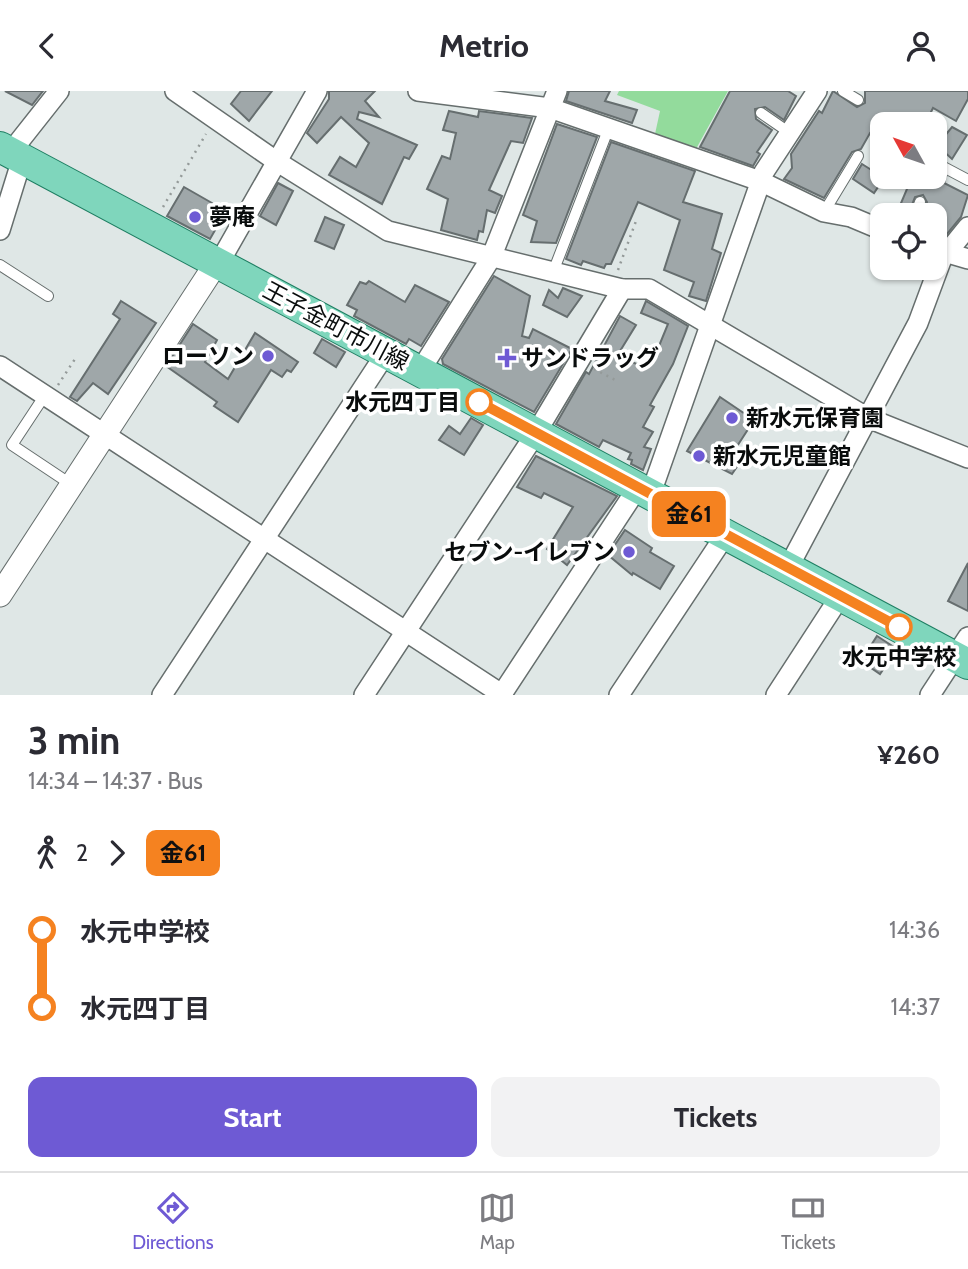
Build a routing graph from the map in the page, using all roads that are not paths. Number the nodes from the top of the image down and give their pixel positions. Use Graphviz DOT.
graph roads {
  1 [pos="59,91"];
  2 [pos="317,91"];
  3 [pos="418,91"];
  4 [pos="843,91"];
  5 [pos="810,93"];
  6 [pos="186,94"];
  7 [pos="554,100"];
  8 [pos="858,100"];
  9 [pos="761,113"];
  10 [pos="608,130"];
  11 [pos="790,133"];
  12 [pos="11,153"];
  13 [pos="858,156"];
  14 [pos="276,161"];
  15 [pos="947,169"];
  16 [pos="968,180"];
  17 [pos="760,181"];
  18 [pos="824,212"];
  19 [pos="870,225"];
  20 [pos="968,227"];
  21 [pos="0,230"];
  22 [pos="947,247"];
  23 [pos="947,253"];
  24 [pos="491,258"];
  25 [pos="968,259"];
  26 [pos="218,263"];
  27 [pos="0,265"];
  28 [pos="553,272"];
  29 [pos="933,280"];
  30 [pos="617,288"];
  31 [pos="48,296"];
  32 [pos="710,323"];
  33 [pos="386,353"];
  34 [pos="0,366"];
  35 [pos="420,371"];
  36 [pos="50,393"];
  37 [pos="868,418"];
  38 [pos="536,433"];
  39 [pos="104,435"];
  40 [pos="968,458"];
  41 [pos="72,485"];
  42 [pos="645,490"];
  43 [pos="726,534"];
  44 [pos="264,539"];
  45 [pos="789,568"];
  46 [pos="0,595"];
  47 [pos="841,595"];
  48 [pos="405,632"];
  49 [pos="964,653"];
  50 [pos="503,694"];
  51 [pos="162,695"];
  52 [pos="364,695"];
  53 [pos="619,695"];
  54 [pos="776,695"];
  55 [pos="930,695"];
  1 -- 12 [label="street"];
  2 -- 14 [label="street"];
  3 -- 7 [label="street"];
  4 -- 8 [label="lane"];
  5 -- 11 [label="street"];
  6 -- 14 [label="street"];
  7 -- 10 [label="street"];
  7 -- 24 [label="street"];
  9 -- 11 [label="lane"];
  10 -- 17 [label="street"];
  10 -- 28 [label="lane"];
  11 -- 17 [label="street"];
  12 -- 21 [label="street"];
  12 -- 26 [label="main road, 王子金町市川線"];
  13 -- 18 [label="lane"];
  14 -- 24 [label="street"];
  14 -- 26 [label="street"];
  15 -- 16 [label="lane"];
  17 -- 18 [label="street"];
  17 -- 32 [label="street"];
  18 -- 19 [label="street"];
  20 -- 22 [label="street"];
  23 -- 25 [label="street"];
  24 -- 28 [label="street"];
  24 -- 35 [label="street"];
  26 -- 33 [label="main road, 王子金町市川線"];
  26 -- 39 [label="street"];
  27 -- 31 [label="lane"];
  28 -- 30 [label="street"];
  29 -- 37 [label="street"];
  30 -- 32 [label="street"];
  30 -- 38 [label="street"];
  32 -- 37 [label="street"];
  32 -- 42 [label="street"];
  33 -- 35 [label="main road, 王子金町市川線"];
  33 -- 44 [label="street"];
  34 -- 36 [label="street"];
  35 -- 38 [label="main road, 王子金町市川線"];
  36 -- 39 [label="street"];
  36 -- 41 [label="lane"];
  37 -- 40 [label="street"];
  37 -- 45 [label="street"];
  38 -- 42 [label="main road, 王子金町市川線"];
  38 -- 48 [label="street"];
  39 -- 41 [label="street"];
  39 -- 44 [label="street"];
  41 -- 46 [label="street"];
  42 -- 43 [label="main road, 王子金町市川線"];
  42 -- 50 [label="street"];
  43 -- 45 [label="main road, 王子金町市川線"];
  43 -- 53 [label="street"];
  44 -- 48 [label="street"];
  44 -- 51 [label="street"];
  45 -- 47 [label="main road, 王子金町市川線"];
  47 -- 49 [label="main road, 王子金町市川線"];
  47 -- 54 [label="street"];
  48 -- 50 [label="street"];
  48 -- 52 [label="street"];
  49 -- 55 [label="street"];
}
